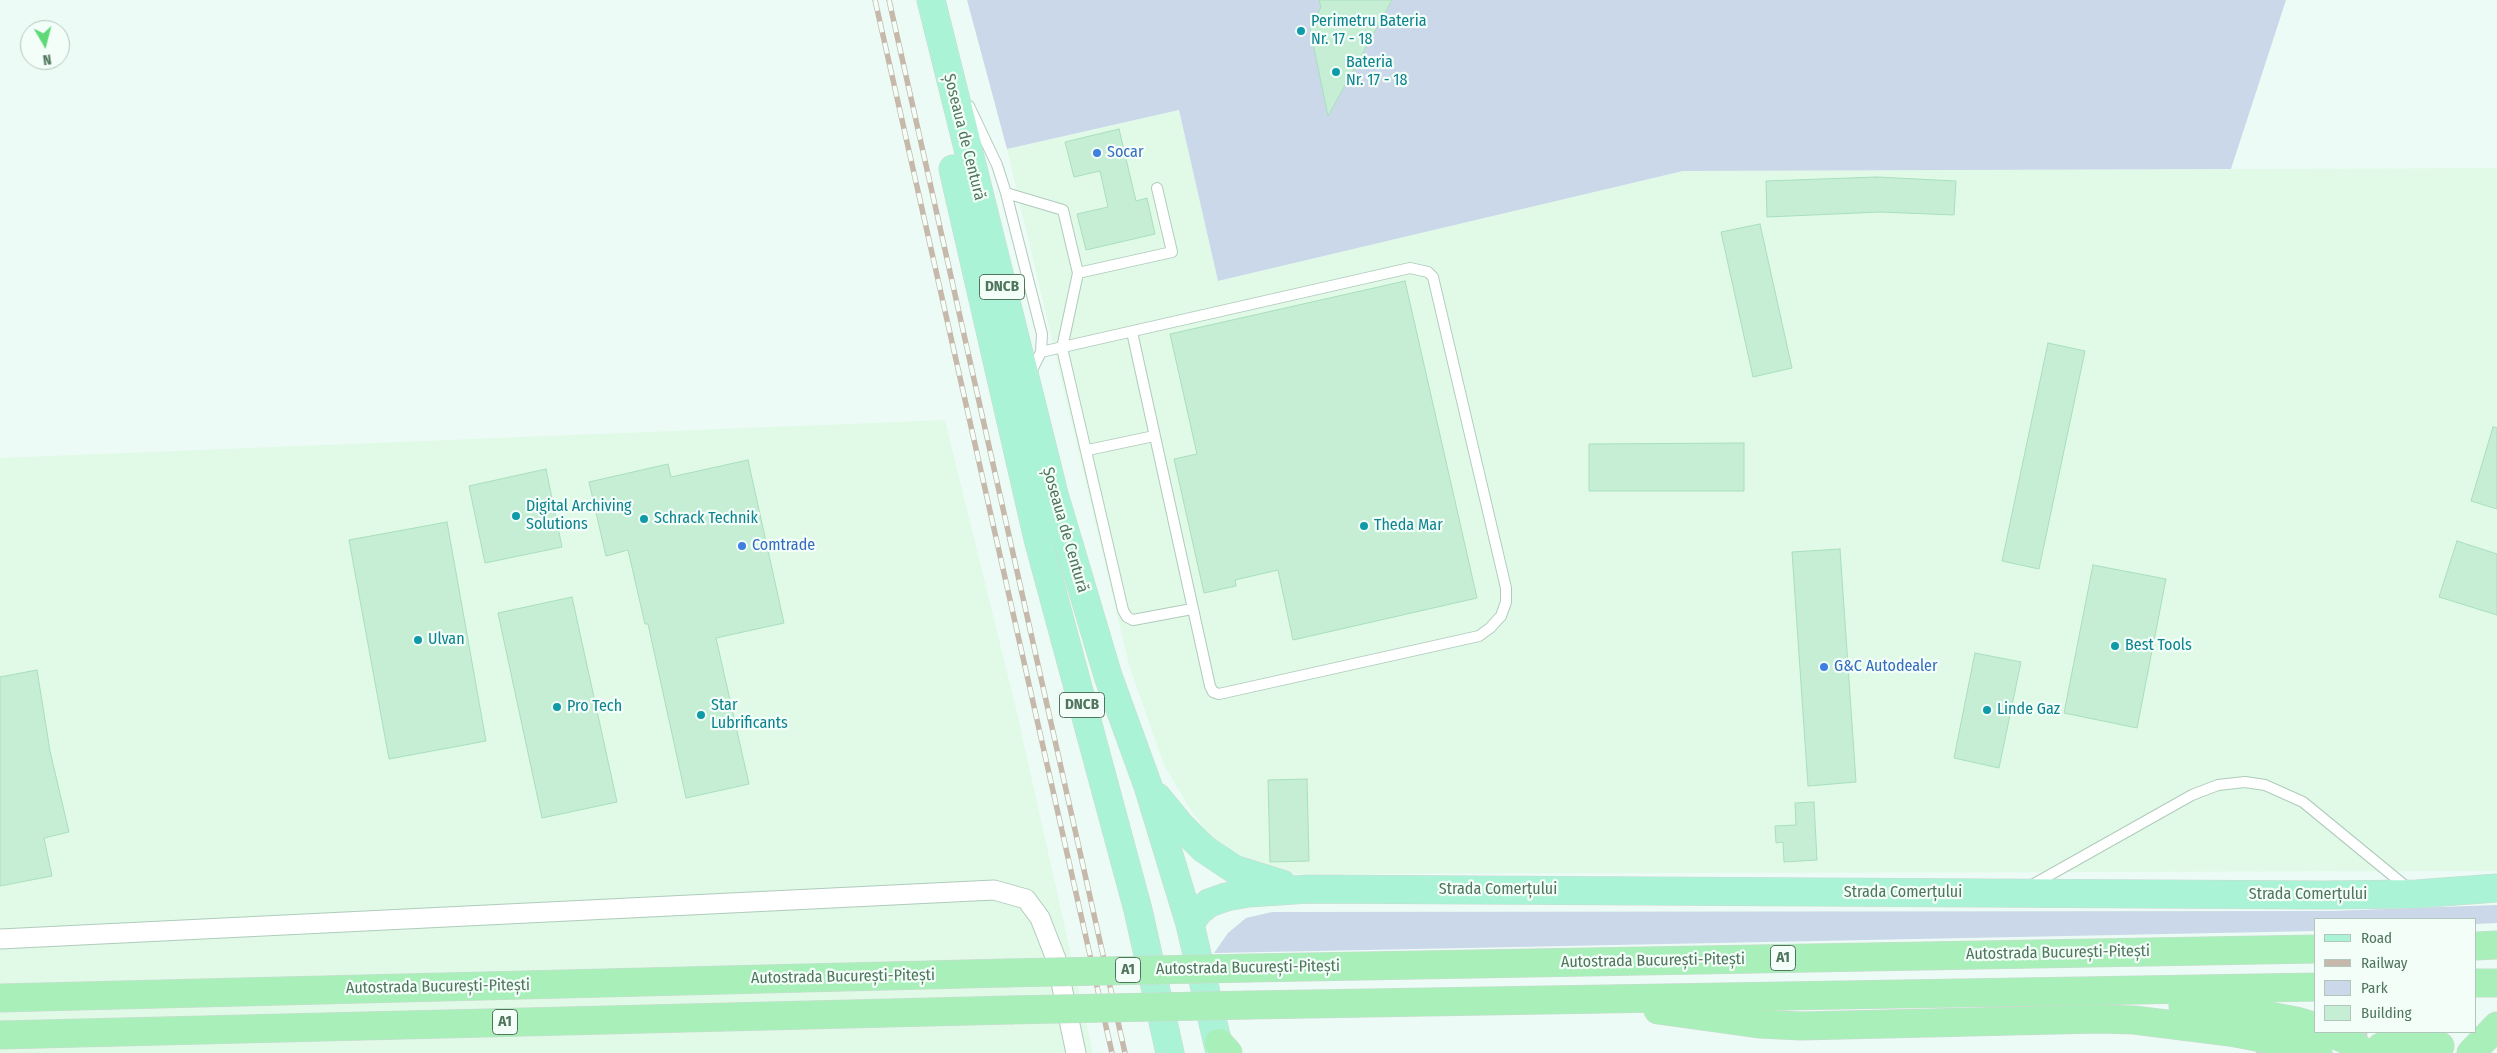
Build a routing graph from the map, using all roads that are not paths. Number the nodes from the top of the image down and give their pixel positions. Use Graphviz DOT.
graph roads {
  1 [pos="913,0"];
  2 [pos="931,0"];
  3 [pos="950,80"];
  4 [pos="1157,188"];
  5 [pos="1006,193"];
  6 [pos="1078,273"];
  7 [pos="1132,332"];
  8 [pos="1062,348"];
  9 [pos="1041,352"];
  10 [pos="1025,381"];
  11 [pos="1154,436"];
  12 [pos="1088,450"];
  13 [pos="1192,608"];
  14 [pos="1148,786"];
  15 [pos="2497,888"];
  16 [pos="1309,889"];
  17 [pos="2014,893"];
  18 [pos="2416,894"];
  19 [pos="1190,924"];
  20 [pos="0,939"];
  21 [pos="2497,945"];
  22 [pos="2477,946"];
  23 [pos="2314,949"];
  24 [pos="2477,983"];
  25 [pos="2497,983"];
  26 [pos="2314,987"];
  27 [pos="1745,996"];
  28 [pos="0,998"];
  29 [pos="1590,999"];
  30 [pos="2497,1026"];
  31 [pos="2314,1027"];
  32 [pos="2330,1033"];
  33 [pos="0,1034"];
  34 [pos="2440,1046"];
  35 [pos="1223,1050"];
  36 [pos="2373,1050"];
  37 [pos="1076,1053"];
  38 [pos="1170,1053"];
  39 [pos="2318,1053"];
  40 [pos="2471,1053"];
  1 -- 38 [label="main road, Șoseaua de Centură / DNCB"];
  2 -- 3 [label="main road, Șoseaua de Centură / DNCB"];
  3 -- 5 [label="lane"];
  3 -- 10 [label="main road, Șoseaua de Centură / DNCB"];
  4 -- 6 [label="lane"];
  5 -- 6 [label="lane"];
  5 -- 9 [label="lane"];
  6 -- 8 [label="lane"];
  7 -- 8 [label="lane"];
  7 -- 11 [label="lane"];
  7 -- 13 [label="lane"];
  8 -- 9 [label="lane"];
  8 -- 12 [label="lane"];
  9 -- 10 [label="lane"];
  10 -- 14 [label="main road, Șoseaua de Centură / DNCB"];
  11 -- 12 [label="lane"];
  11 -- 13 [label="lane"];
  12 -- 13 [label="lane"];
  14 -- 16 [label="main road"];
  14 -- 19 [label="main road, Șoseaua de Centură / DNCB"];
  15 -- 18 [label="main road, Strada Comerțului"];
  16 -- 17 [label="main road, Strada Comerțului"];
  16 -- 19 [label="main road"];
  17 -- 18 [label="main road, Strada Comerțului"];
  17 -- 18 [label="lane"];
  19 -- 35 [label="main road, Șoseaua de Centură / DNCB"];
  20 -- 37 [label="street"];
  21 -- 22 [label="highway"];
  23 -- 28 [label="highway, Autostrada București-Pitești / A1, bridge"];
  24 -- 25 [label="highway"];
  26 -- 27 [label="highway, A1"];
  27 -- 29 [label="highway, A1"];
  27 -- 31 [label="highway"];
  29 -- 33 [label="highway, A1, bridge"];
  29 -- 39 [label="highway"];
  30 -- 40 [label="highway"];
  32 -- 36 [label="highway"];
  34 -- 36 [label="highway"];
}
